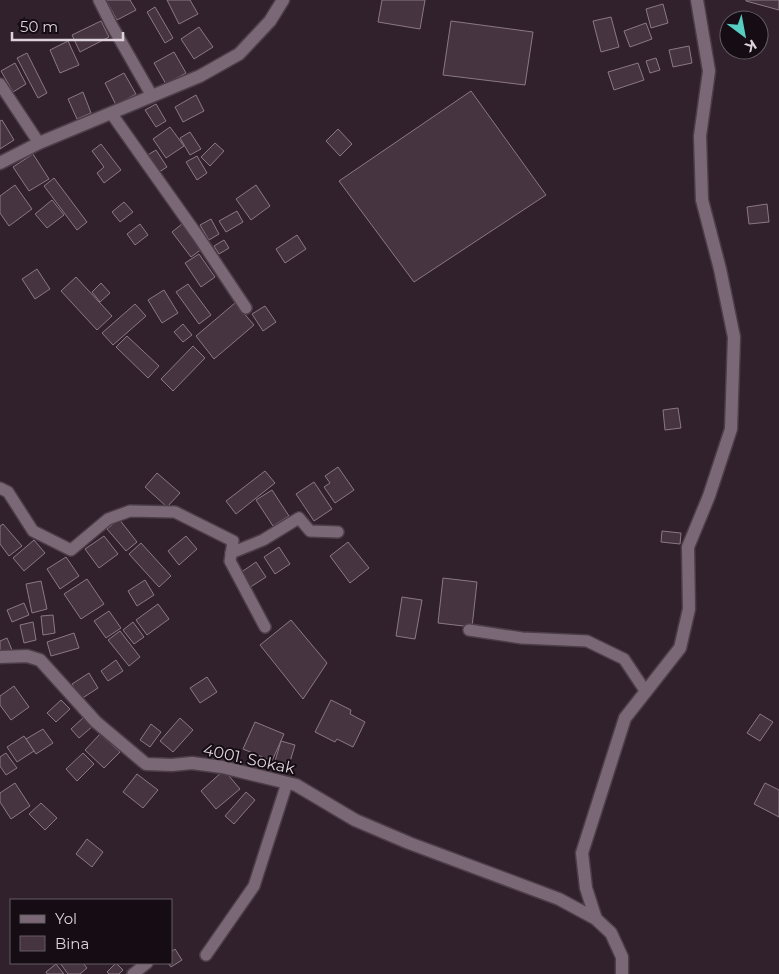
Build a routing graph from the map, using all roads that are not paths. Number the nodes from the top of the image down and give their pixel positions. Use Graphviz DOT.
graph roads {
  1 [pos="99,0"];
  2 [pos="283,0"];
  3 [pos="697,0"];
  4 [pos="0,84"];
  5 [pos="152,96"];
  6 [pos="111,113"];
  7 [pos="39,143"];
  8 [pos="0,163"];
  9 [pos="246,308"];
  10 [pos="0,488"];
  11 [pos="338,532"];
  12 [pos="231,553"];
  13 [pos="265,627"];
  14 [pos="469,630"];
  15 [pos="0,657"];
  16 [pos="646,692"];
  17 [pos="287,783"];
  18 [pos="596,919"];
  19 [pos="206,955"];
  20 [pos="146,964"];
  21 [pos="133,974"];
  22 [pos="622,974"];
  1 -- 5 [label="street"];
  2 -- 5 [label="street"];
  3 -- 16 [label="street"];
  4 -- 7 [label="street"];
  5 -- 6 [label="street"];
  6 -- 7 [label="street"];
  6 -- 9 [label="street"];
  7 -- 8 [label="street"];
  10 -- 12 [label="street"];
  11 -- 12 [label="street"];
  12 -- 13 [label="street"];
  14 -- 16 [label="street"];
  15 -- 17 [label="street, 4001. Sokak"];
  16 -- 18 [label="street"];
  17 -- 18 [label="street, 4001. Sokak"];
  17 -- 19 [label="street"];
  18 -- 22 [label="street"];
  20 -- 21 [label="street"];
}
